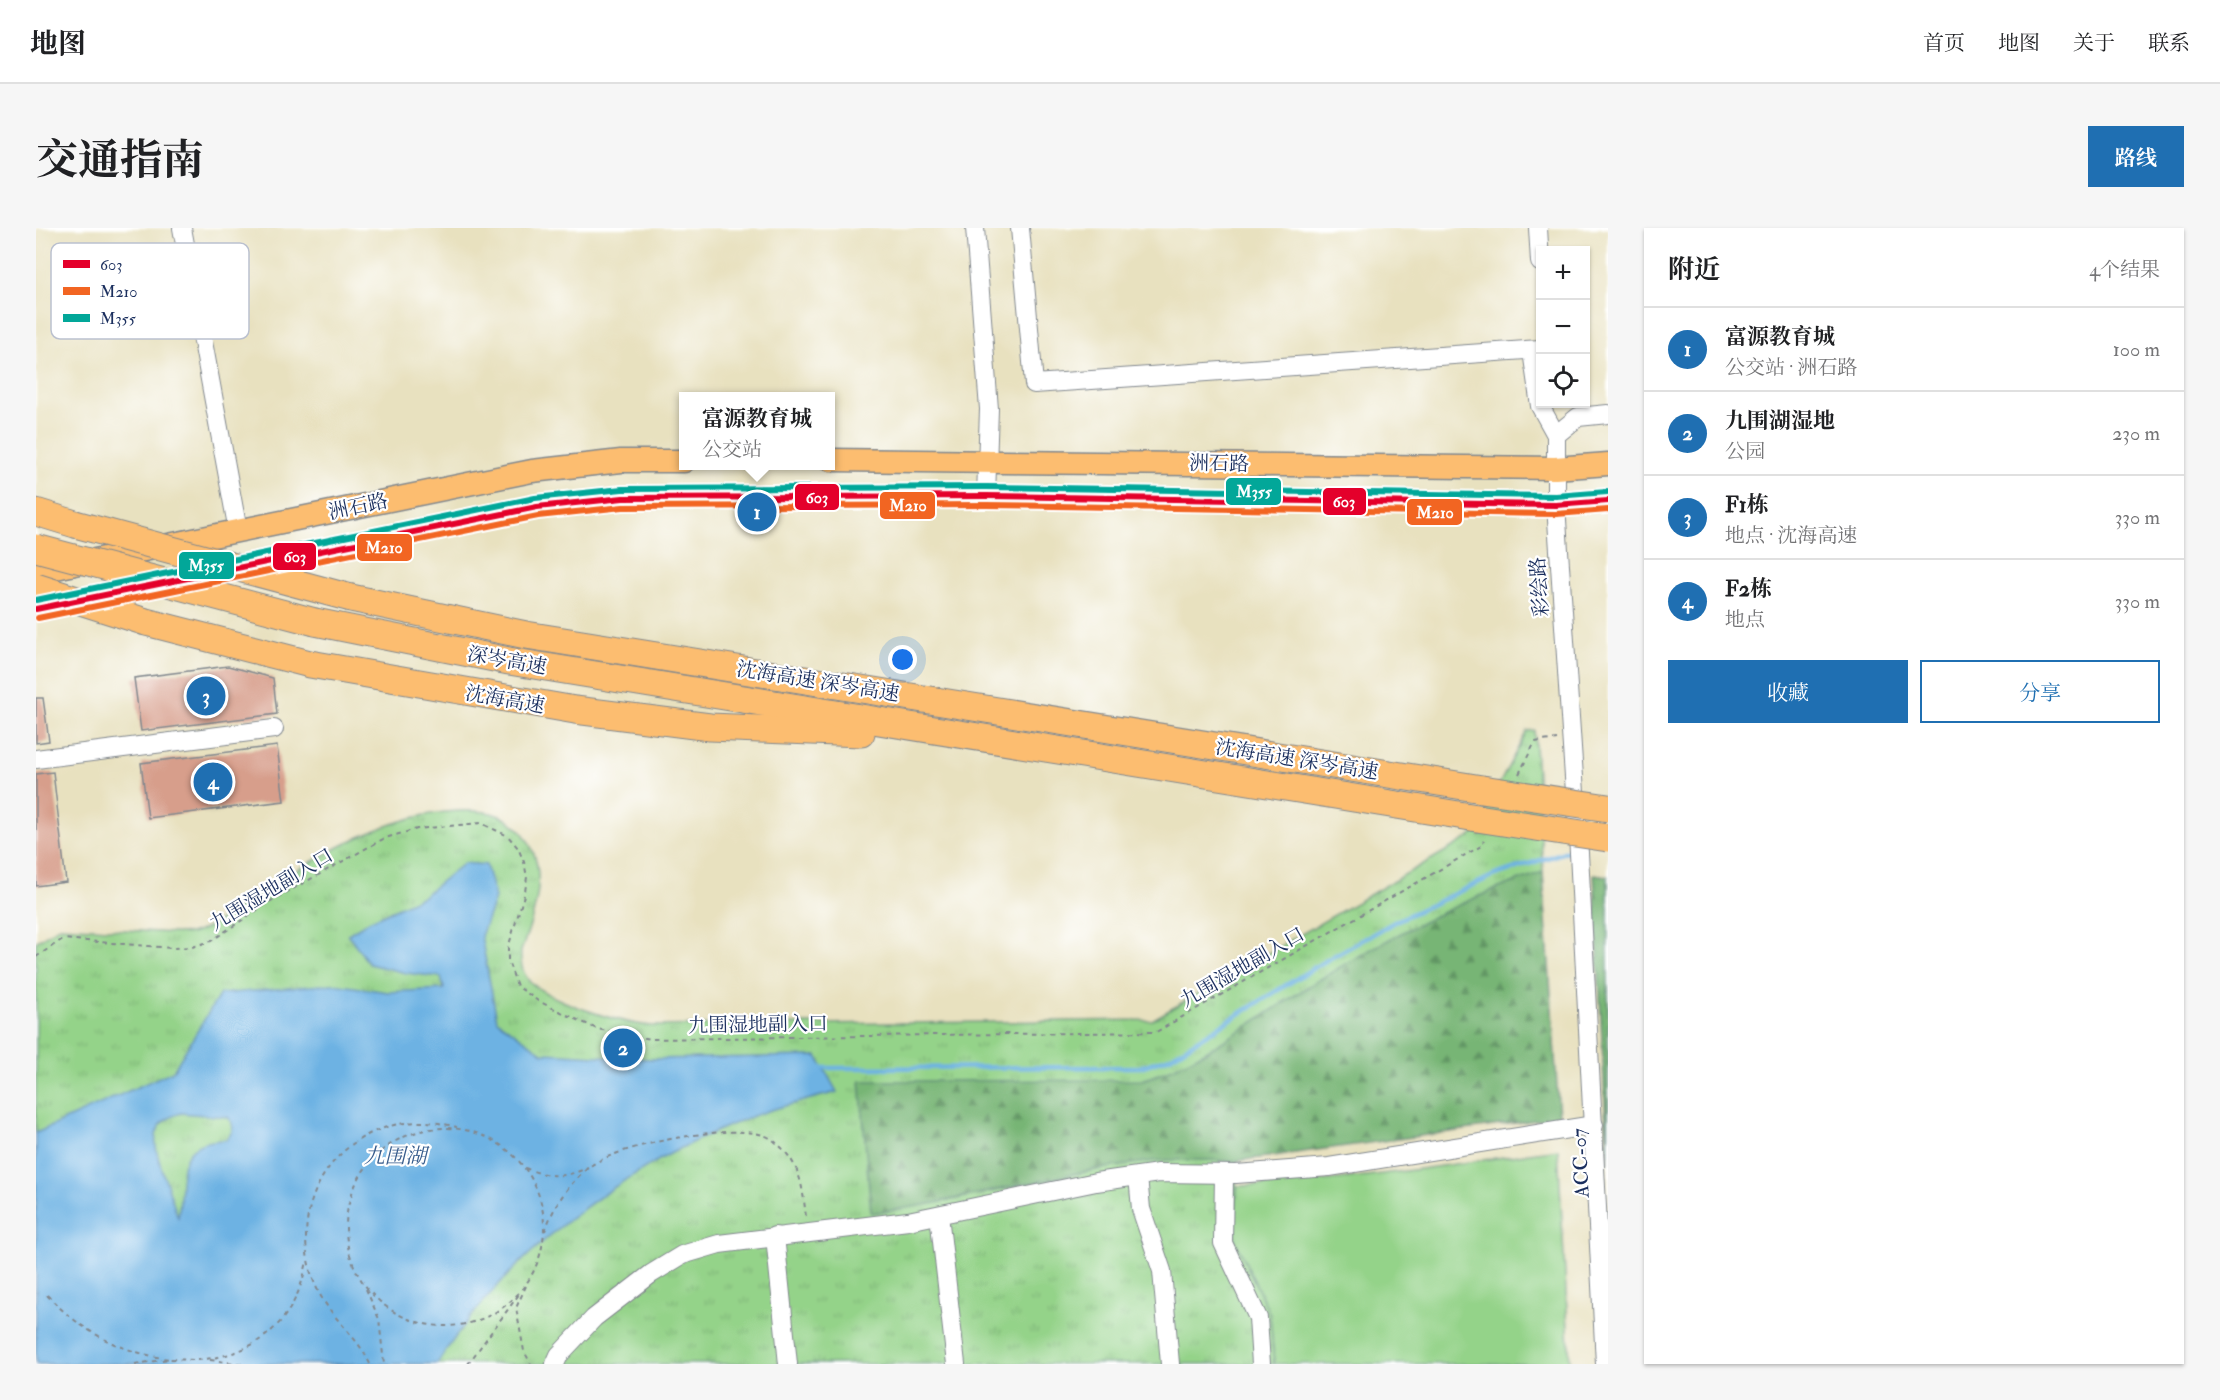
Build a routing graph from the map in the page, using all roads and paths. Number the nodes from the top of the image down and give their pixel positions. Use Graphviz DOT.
graph roads {
  1 [pos="182,228"];
  2 [pos="975,228"];
  3 [pos="1020,228"];
  4 [pos="1538,228"];
  5 [pos="185,243"];
  6 [pos="1539,246"];
  7 [pos="203,339"];
  8 [pos="1536,350"];
  9 [pos="1536,354"];
  10 [pos="1608,414"];
  11 [pos="1556,435"];
  12 [pos="835,460"];
  13 [pos="987,460"];
  14 [pos="679,461"];
  15 [pos="1608,464"];
  16 [pos="1555,468"];
  17 [pos="986,496"];
  18 [pos="1608,501"];
  19 [pos="1556,505"];
  20 [pos="36,512"];
  21 [pos="238,531"];
  22 [pos="36,548"];
  23 [pos="36,572"];
  24 [pos="36,587"];
  25 [pos="36,609"];
  26 [pos="274,729"];
  27 [pos="1572,736"];
  28 [pos="985,738"];
  29 [pos="36,759"];
  30 [pos="1514,784"];
  31 [pos="1608,808"];
  32 [pos="1482,826"];
  33 [pos="1608,838"];
  34 [pos="36,957"];
  35 [pos="1596,1042"];
  36 [pos="1594,1125"];
  37 [pos="463,1129"];
  38 [pos="593,1165"];
  39 [pos="525,1168"];
  40 [pos="1224,1174"];
  41 [pos="1138,1176"];
  42 [pos="939,1215"];
  43 [pos="544,1233"];
  44 [pos="808,1233"];
  45 [pos="775,1236"];
  46 [pos="308,1257"];
  47 [pos="529,1280"];
  48 [pos="1608,1281"];
  49 [pos="364,1285"];
  50 [pos="47,1295"];
  51 [pos="169,1359"];
  52 [pos="197,1360"];
  53 [pos="135,1364"];
  54 [pos="243,1364"];
  55 [pos="370,1364"];
  56 [pos="384,1364"];
  57 [pos="468,1364"];
  58 [pos="531,1364"];
  59 [pos="555,1364"];
  60 [pos="788,1364"];
  61 [pos="956,1364"];
  62 [pos="1170,1364"];
  63 [pos="1261,1364"];
  64 [pos="1605,1364"];
  1 -- 5 [label="street"];
  2 -- 13 [label="street"];
  3 -- 8 [label="street"];
  4 -- 6 [label="street"];
  7 -- 21 [label="street"];
  9 -- 11 [label="street"];
  10 -- 11 [label="street"];
  11 -- 16 [label="street, 彩绘路"];
  12 -- 13 [label="main road, 洲石路"];
  13 -- 16 [label="main road, 洲石路"];
  13 -- 17 [label="street"];
  14 -- 21 [label="main road, 洲石路"];
  15 -- 16 [label="main road, 洲石路"];
  16 -- 19 [label="street, 彩绘路"];
  17 -- 19 [label="main road, 洲石路"];
  17 -- 25 [label="main road, 洲石路"];
  18 -- 19 [label="main road, 洲石路"];
  19 -- 27 [label="street, 彩绘路"];
  20 -- 31 [label="highway, 沈海高速 深岑高速, bridge"];
  21 -- 23 [label="main road, 洲石路"];
  22 -- 28 [label="highway, 深岑高速, bridge"];
  24 -- 28 [label="highway, 沈海高速, bridge"];
  26 -- 29 [label="street"];
  27 -- 30 [label="path"];
  27 -- 36 [label="street, 彩绘路"];
  28 -- 32 [label="highway, 沈海高速 深岑高速"];
  32 -- 33 [label="highway, 沈海高速 深岑高速, bridge"];
  32 -- 34 [label="path, 九围湿地副入口"];
  35 -- 48 [label="street, ACC-07"];
  36 -- 40 [label="street"];
  36 -- 64 [label="street, 彩绘路"];
  37 -- 39 [label="path"];
  37 -- 46 [label="path"];
  37 -- 49 [label="path"];
  38 -- 39 [label="path"];
  38 -- 43 [label="path"];
  38 -- 44 [label="path"];
  39 -- 43 [label="path"];
  40 -- 41 [label="street"];
  40 -- 63 [label="street"];
  41 -- 42 [label="street"];
  41 -- 62 [label="street"];
  42 -- 44 [label="street"];
  42 -- 61 [label="street"];
  43 -- 47 [label="path"];
  44 -- 45 [label="street"];
  45 -- 59 [label="street"];
  45 -- 60 [label="street"];
  46 -- 52 [label="path"];
  46 -- 55 [label="path"];
  47 -- 49 [label="path"];
  47 -- 57 [label="path"];
  47 -- 58 [label="path"];
  49 -- 56 [label="path"];
  50 -- 51 [label="path"];
  51 -- 52 [label="path"];
  51 -- 53 [label="path"];
  52 -- 54 [label="path"];
}
